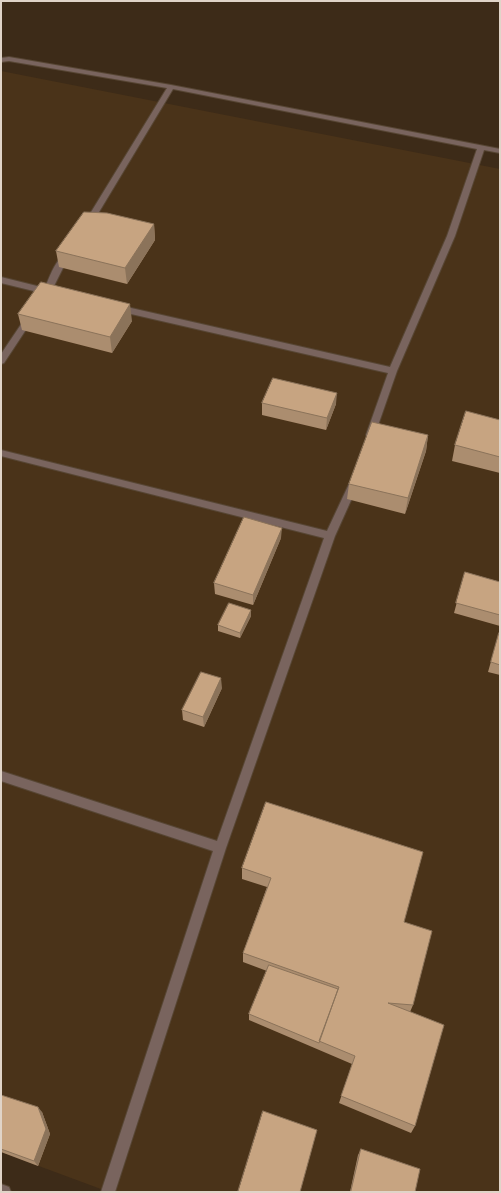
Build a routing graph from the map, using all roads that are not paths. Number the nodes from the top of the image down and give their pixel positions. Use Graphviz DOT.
graph roads {
  1 [pos="1,60"];
  2 [pos="171,87"];
  3 [pos="481,147"];
  4 [pos="500,151"];
  5 [pos="86,228"];
  6 [pos="71,250"];
  7 [pos="1,280"];
  8 [pos="52,292"];
  9 [pos="109,306"];
  10 [pos="1,360"];
  11 [pos="394,371"];
  12 [pos="367,444"];
  13 [pos="1,453"];
  14 [pos="355,479"];
  15 [pos="330,536"];
  16 [pos="1,776"];
  17 [pos="220,848"];
  18 [pos="1,1191"];
  19 [pos="4,1192"];
  20 [pos="108,1192"];
  1 -- 2 [label="street"];
  2 -- 3 [label="street"];
  2 -- 5 [label="street"];
  3 -- 4 [label="street"];
  3 -- 11 [label="street"];
  6 -- 8 [label="street"];
  7 -- 8 [label="street"];
  8 -- 10 [label="street"];
  9 -- 11 [label="street"];
  11 -- 12 [label="street"];
  13 -- 15 [label="street"];
  14 -- 15 [label="street"];
  15 -- 17 [label="street"];
  16 -- 17 [label="street"];
  17 -- 20 [label="street"];
  18 -- 19 [label="street"];
}
